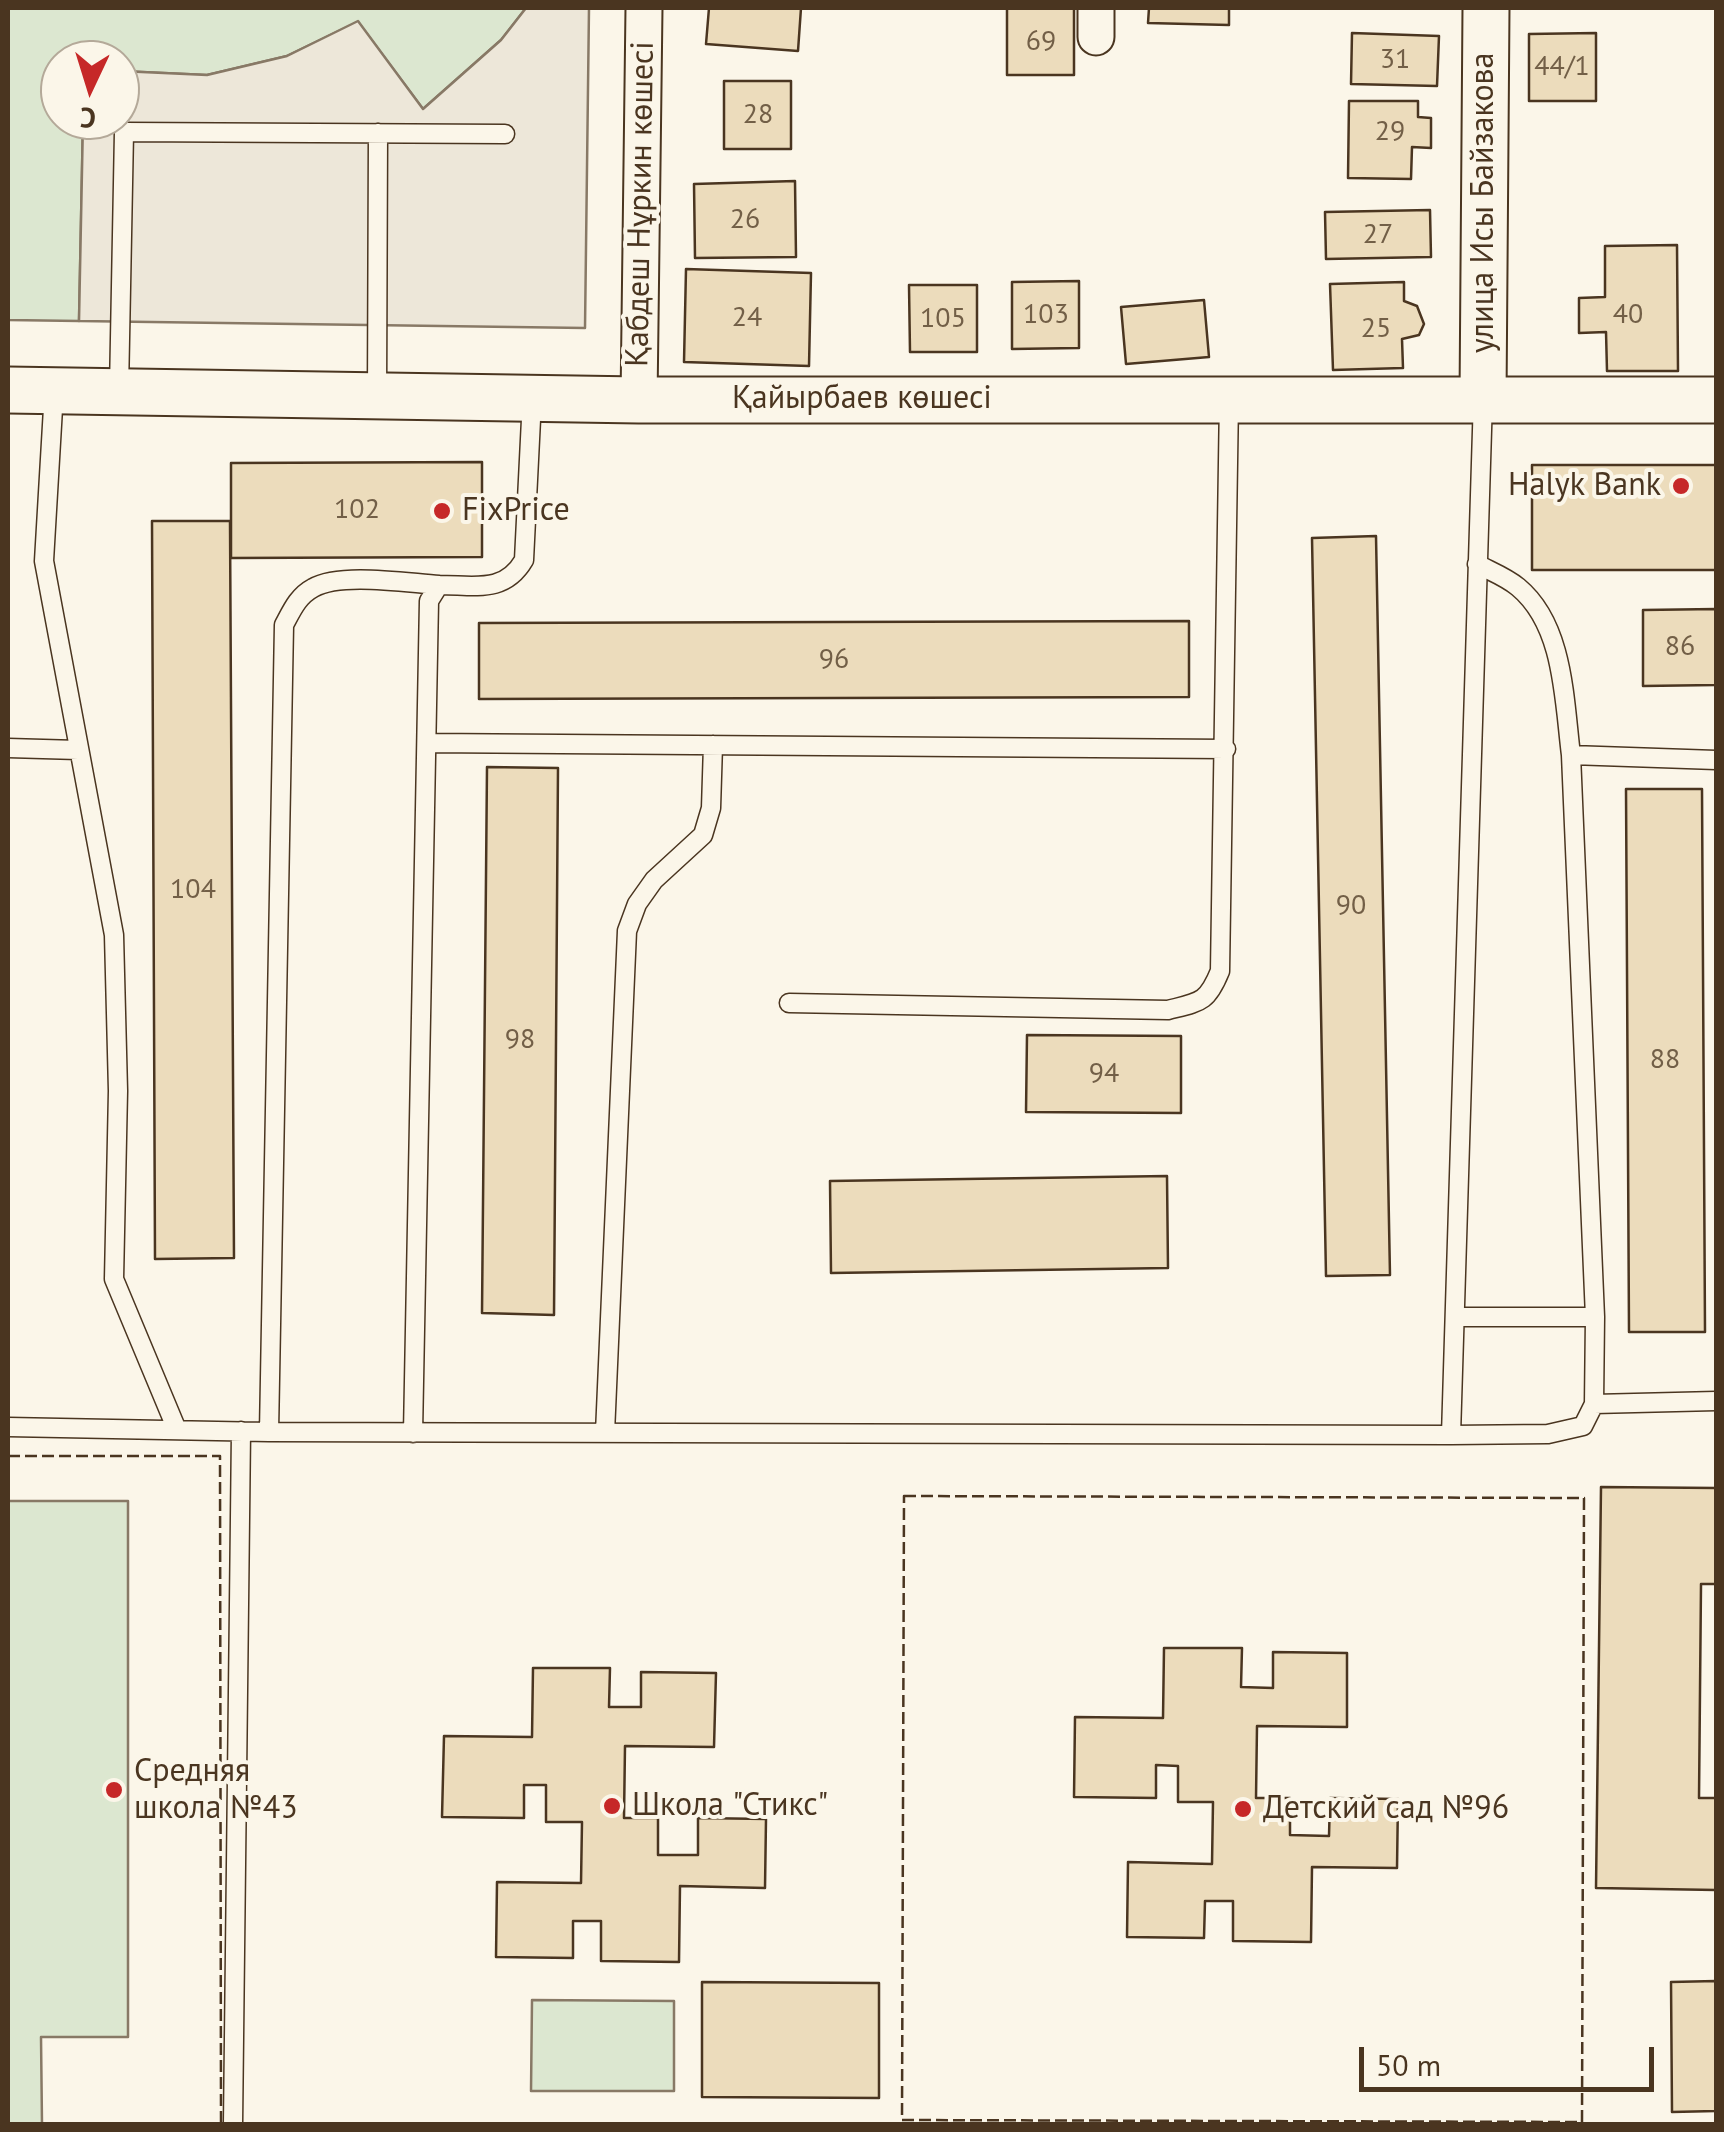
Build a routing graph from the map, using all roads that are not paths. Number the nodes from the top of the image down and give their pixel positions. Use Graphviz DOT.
graph roads {
  1 [pos="644,8"];
  2 [pos="1486,8"];
  3 [pos="378,133"];
  4 [pos="504,134"];
  5 [pos="8,390"];
  6 [pos="54,390"];
  7 [pos="120,391"];
  8 [pos="378,396"];
  9 [pos="532,398"];
  10 [pos="1229,398"];
  11 [pos="1483,398"];
  12 [pos="640,400"];
  13 [pos="1716,400"];
  14 [pos="1476,564"];
  15 [pos="439,585"];
  16 [pos="428,743"];
  17 [pos="713,745"];
  18 [pos="8,748"];
  19 [pos="1226,749"];
  20 [pos="78,750"];
  21 [pos="1571,754"];
  22 [pos="1716,760"];
  23 [pos="789,1003"];
  24 [pos="1455,1318"];
  25 [pos="1596,1318"];
  26 [pos="1716,1402"];
  27 [pos="1594,1404"];
  28 [pos="8,1426"];
  29 [pos="177,1430"];
  30 [pos="242,1431"];
  31 [pos="269,1432"];
  32 [pos="413,1433"];
  33 [pos="605,1433"];
  34 [pos="1451,1435"];
  35 [pos="233,2124"];
  1 -- 12 [label="street, Қабдеш Нұркин көшесі"];
  2 -- 11 [label="street, улица Исы Байзакова"];
  3 -- 4 [label="lane"];
  3 -- 7 [label="lane"];
  3 -- 8 [label="lane"];
  5 -- 6 [label="street, Қайырбаев көшесі"];
  6 -- 7 [label="street, Қайырбаев көшесі"];
  6 -- 20 [label="lane"];
  7 -- 8 [label="street, Қайырбаев көшесі"];
  8 -- 9 [label="street, Қайырбаев көшесі"];
  9 -- 12 [label="street, Қайырбаев көшесі"];
  9 -- 15 [label="lane"];
  10 -- 11 [label="street, Қайырбаев көшесі"];
  10 -- 12 [label="street, Қайырбаев көшесі"];
  10 -- 19 [label="lane"];
  11 -- 13 [label="street, Қайырбаев көшесі"];
  11 -- 14 [label="lane"];
  14 -- 21 [label="lane"];
  14 -- 24 [label="lane"];
  15 -- 16 [label="lane"];
  15 -- 31 [label="lane"];
  16 -- 17 [label="lane"];
  16 -- 32 [label="lane"];
  17 -- 19 [label="lane"];
  17 -- 33 [label="lane"];
  18 -- 20 [label="lane"];
  19 -- 23 [label="lane"];
  20 -- 29 [label="lane"];
  21 -- 22 [label="lane"];
  21 -- 25 [label="lane"];
  24 -- 25 [label="lane"];
  24 -- 34 [label="lane"];
  25 -- 27 [label="lane"];
  26 -- 27 [label="lane"];
  27 -- 34 [label="lane"];
  28 -- 29 [label="lane"];
  29 -- 30 [label="lane"];
  30 -- 31 [label="lane"];
  30 -- 35 [label="lane"];
  31 -- 32 [label="lane"];
  32 -- 33 [label="lane"];
  33 -- 34 [label="lane"];
}
